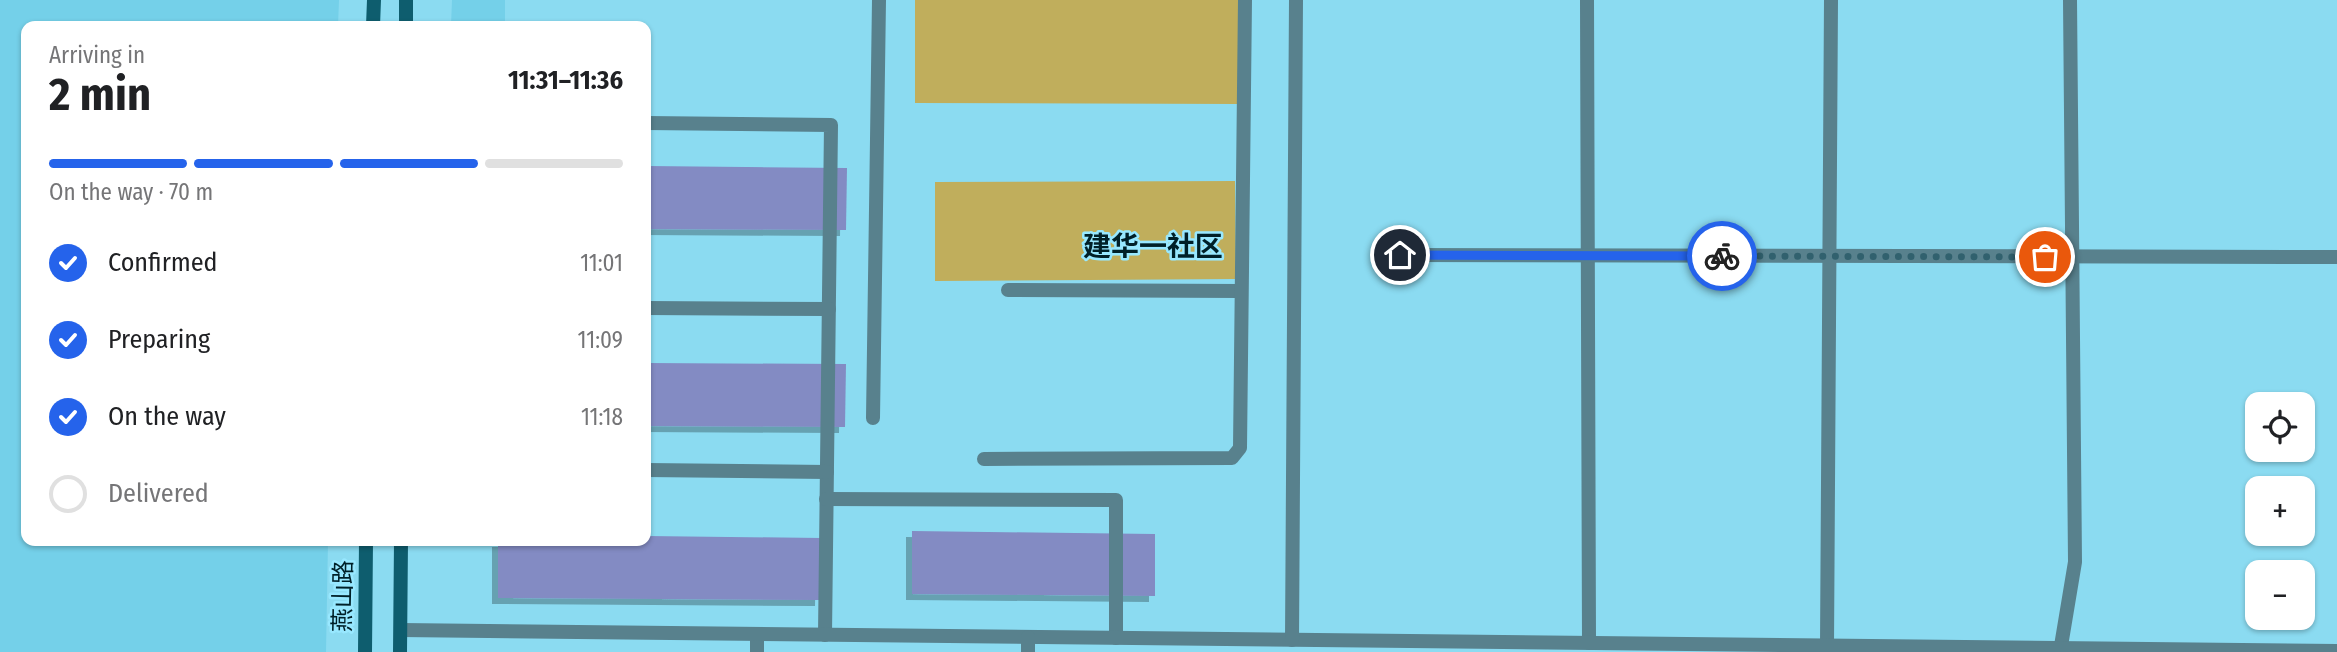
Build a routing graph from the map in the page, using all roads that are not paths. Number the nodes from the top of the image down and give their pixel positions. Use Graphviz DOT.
graph roads {
  1 [pos="374,0"];
  2 [pos="406,0"];
  3 [pos="879,0"];
  4 [pos="1245,0"];
  5 [pos="1296,0"];
  6 [pos="1587,0"];
  7 [pos="1830,0"];
  8 [pos="2070,0"];
  9 [pos="373,21"];
  10 [pos="406,21"];
  11 [pos="651,123"];
  12 [pos="1400,255"];
  13 [pos="1588,256"];
  14 [pos="1829,256"];
  15 [pos="2072,257"];
  16 [pos="2337,257"];
  17 [pos="1007,290"];
  18 [pos="1241,291"];
  19 [pos="651,308"];
  20 [pos="829,309"];
  21 [pos="873,418"];
  22 [pos="984,459"];
  23 [pos="651,471"];
  24 [pos="827,472"];
  25 [pos="826,499"];
  26 [pos="366,546"];
  27 [pos="401,546"];
  28 [pos="401,630"];
  29 [pos="757,634"];
  30 [pos="825,635"];
  31 [pos="1116,638"];
  32 [pos="1292,640"];
  33 [pos="1589,643"];
  34 [pos="1028,645"];
  35 [pos="1827,646"];
  36 [pos="1466,647"];
  37 [pos="1766,649"];
  38 [pos="2060,650"];
  39 [pos="2337,651"];
  40 [pos="365,652"];
  41 [pos="400,652"];
  42 [pos="757,652"];
  1 -- 9 [label="main road"];
  2 -- 10 [label="main road"];
  3 -- 21 [label="street"];
  4 -- 18 [label="street"];
  5 -- 32 [label="street"];
  6 -- 13 [label="street"];
  7 -- 14 [label="street"];
  8 -- 15 [label="street"];
  11 -- 20 [label="street"];
  12 -- 13 [label="street"];
  13 -- 14 [label="street"];
  13 -- 33 [label="street"];
  14 -- 15 [label="street"];
  14 -- 35 [label="street"];
  15 -- 16 [label="street"];
  15 -- 38 [label="street"];
  17 -- 18 [label="street"];
  18 -- 22 [label="street"];
  19 -- 20 [label="street"];
  20 -- 24 [label="street"];
  23 -- 24 [label="street"];
  24 -- 25 [label="street"];
  25 -- 30 [label="street"];
  25 -- 31 [label="street"];
  26 -- 40 [label="main road, 燕山路"];
  27 -- 28 [label="main road"];
  28 -- 29 [label="street"];
  28 -- 41 [label="main road"];
  29 -- 30 [label="street"];
  29 -- 42 [label="street"];
  30 -- 34 [label="street"];
  31 -- 32 [label="street"];
  31 -- 34 [label="street"];
  32 -- 36 [label="street"];
  33 -- 36 [label="street"];
  33 -- 37 [label="street"];
  35 -- 37 [label="street"];
  35 -- 38 [label="street"];
  38 -- 39 [label="street"];
}
